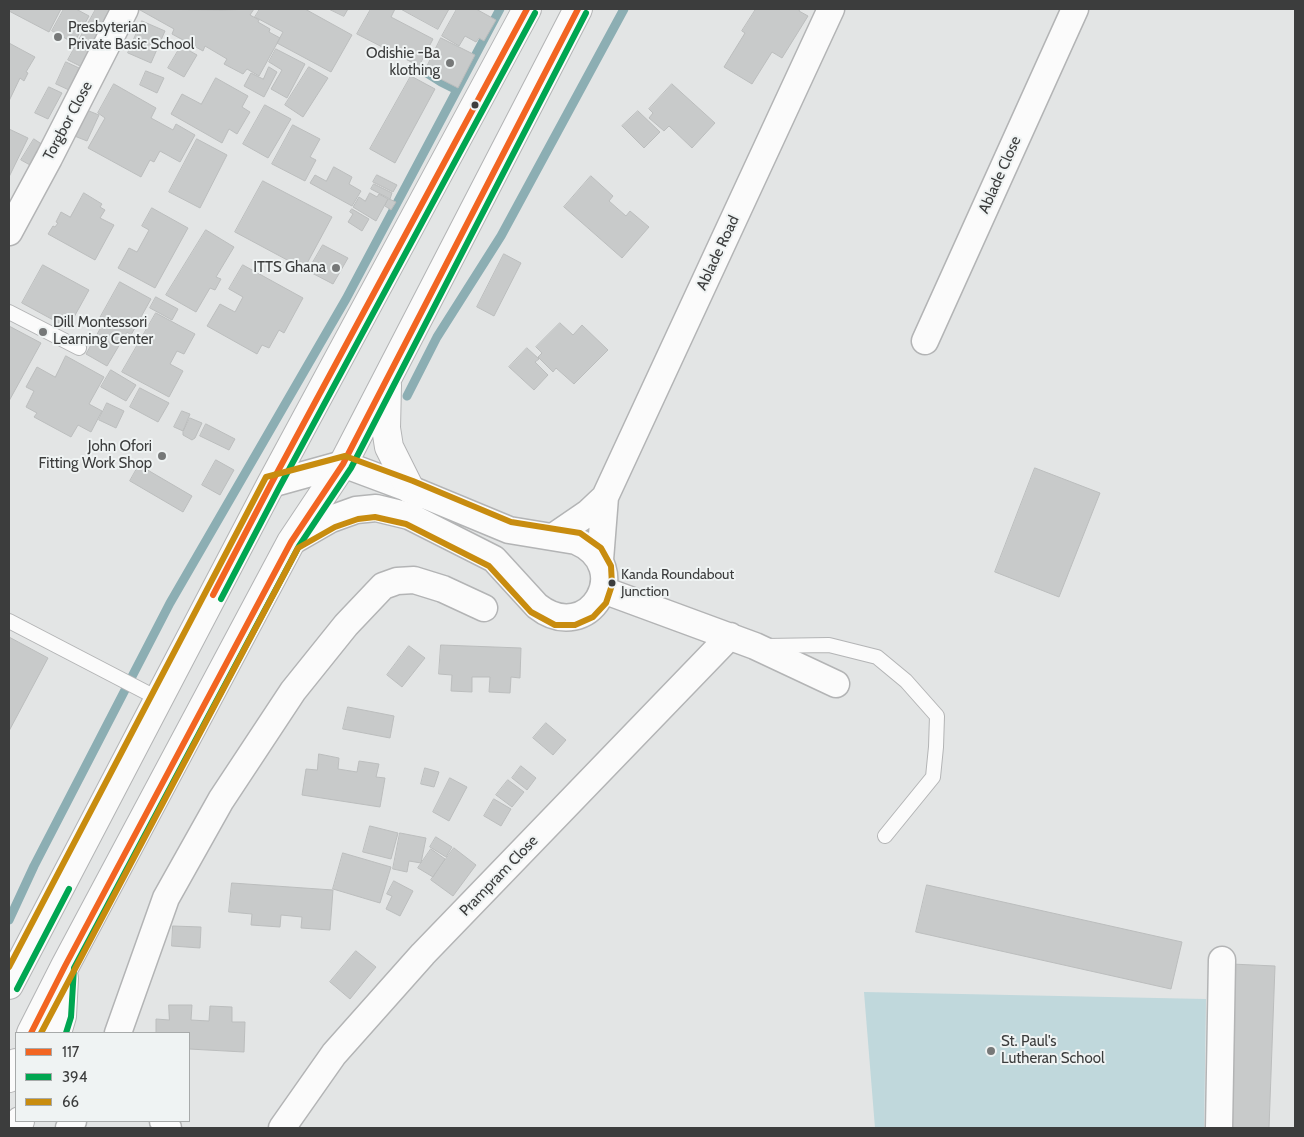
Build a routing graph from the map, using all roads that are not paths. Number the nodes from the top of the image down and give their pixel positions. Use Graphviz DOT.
graph roads {
  1 [pos="126,9"];
  2 [pos="528,9"];
  3 [pos="578,9"];
  4 [pos="832,9"];
  5 [pos="1075,9"];
  6 [pos="9,232"];
  7 [pos="9,312"];
  8 [pos="925,340"];
  9 [pos="79,348"];
  10 [pos="387,380"];
  11 [pos="343,464"];
  12 [pos="271,484"];
  13 [pos="410,489"];
  14 [pos="605,497"];
  15 [pos="553,537"];
  16 [pos="291,542"];
  17 [pos="600,560"];
  18 [pos="603,590"];
  19 [pos="484,608"];
  20 [pos="9,621"];
  21 [pos="730,636"];
  22 [pos="756,646"];
  23 [pos="836,684"];
  24 [pos="158,699"];
  25 [pos="885,836"];
  26 [pos="1222,960"];
  27 [pos="65,966"];
  28 [pos="9,986"];
  29 [pos="32,1032"];
  30 [pos="57,1032"];
  31 [pos="118,1032"];
  32 [pos="15,1065"];
  33 [pos="9,1078"];
  34 [pos="282,1128"];
  35 [pos="1219,1128"];
  1 -- 6 [label="street, Torgbor Close"];
  2 -- 12 [label="main road"];
  3 -- 10 [label="main road"];
  4 -- 14 [label="street, Ablade Road"];
  5 -- 8 [label="street, Ablade Close"];
  7 -- 9 [label="lane"];
  10 -- 11 [label="main road"];
  10 -- 13 [label="main road"];
  11 -- 12 [label="street"];
  11 -- 13 [label="street"];
  11 -- 16 [label="main road"];
  12 -- 24 [label="main road"];
  13 -- 15 [label="street"];
  14 -- 15 [label="street, Ablade Road"];
  14 -- 17 [label="street, Ablade Road"];
  15 -- 17 [label="street"];
  16 -- 18 [label="street"];
  16 -- 27 [label="main road"];
  17 -- 18 [label="street, Ablade Road"];
  18 -- 21 [label="street"];
  19 -- 31 [label="street"];
  20 -- 24 [label="lane"];
  21 -- 22 [label="street"];
  21 -- 34 [label="street, Prampram Close"];
  22 -- 23 [label="street"];
  22 -- 25 [label="lane"];
  24 -- 28 [label="main road"];
  26 -- 35 [label="street"];
  27 -- 29 [label="main road"];
  27 -- 30 [label="main road"];
  32 -- 33 [label="main road"];
}
